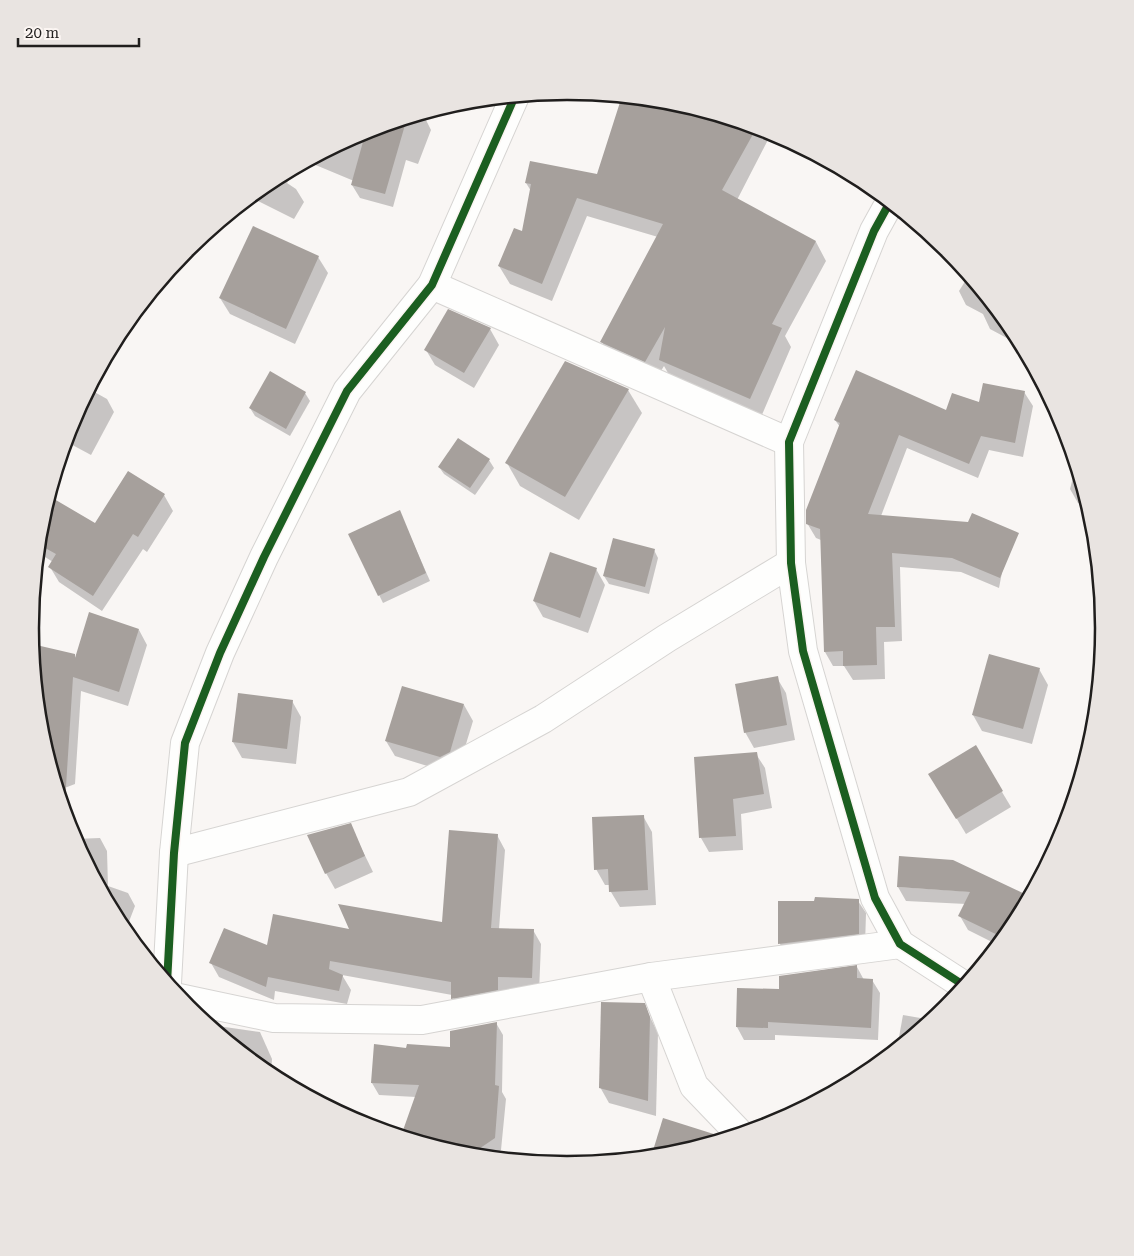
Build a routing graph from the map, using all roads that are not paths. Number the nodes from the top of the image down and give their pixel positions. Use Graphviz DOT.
graph roads {
  1 [pos="512,103"];
  2 [pos="887,208"];
  3 [pos="432,285"];
  4 [pos="789,442"];
  5 [pos="791,563"];
  6 [pos="174,853"];
  7 [pos="900,944"];
  8 [pos="168,973"];
  9 [pos="651,977"];
  10 [pos="958,982"];
  11 [pos="192,1001"];
  12 [pos="735,1129"];
  1 -- 3 [label="street"];
  2 -- 4 [label="street"];
  3 -- 4 [label="street"];
  3 -- 6 [label="street"];
  4 -- 5 [label="street"];
  5 -- 6 [label="street"];
  5 -- 7 [label="street"];
  6 -- 8 [label="street"];
  7 -- 9 [label="street"];
  7 -- 10 [label="street"];
  9 -- 11 [label="street"];
  9 -- 12 [label="street"];
}
